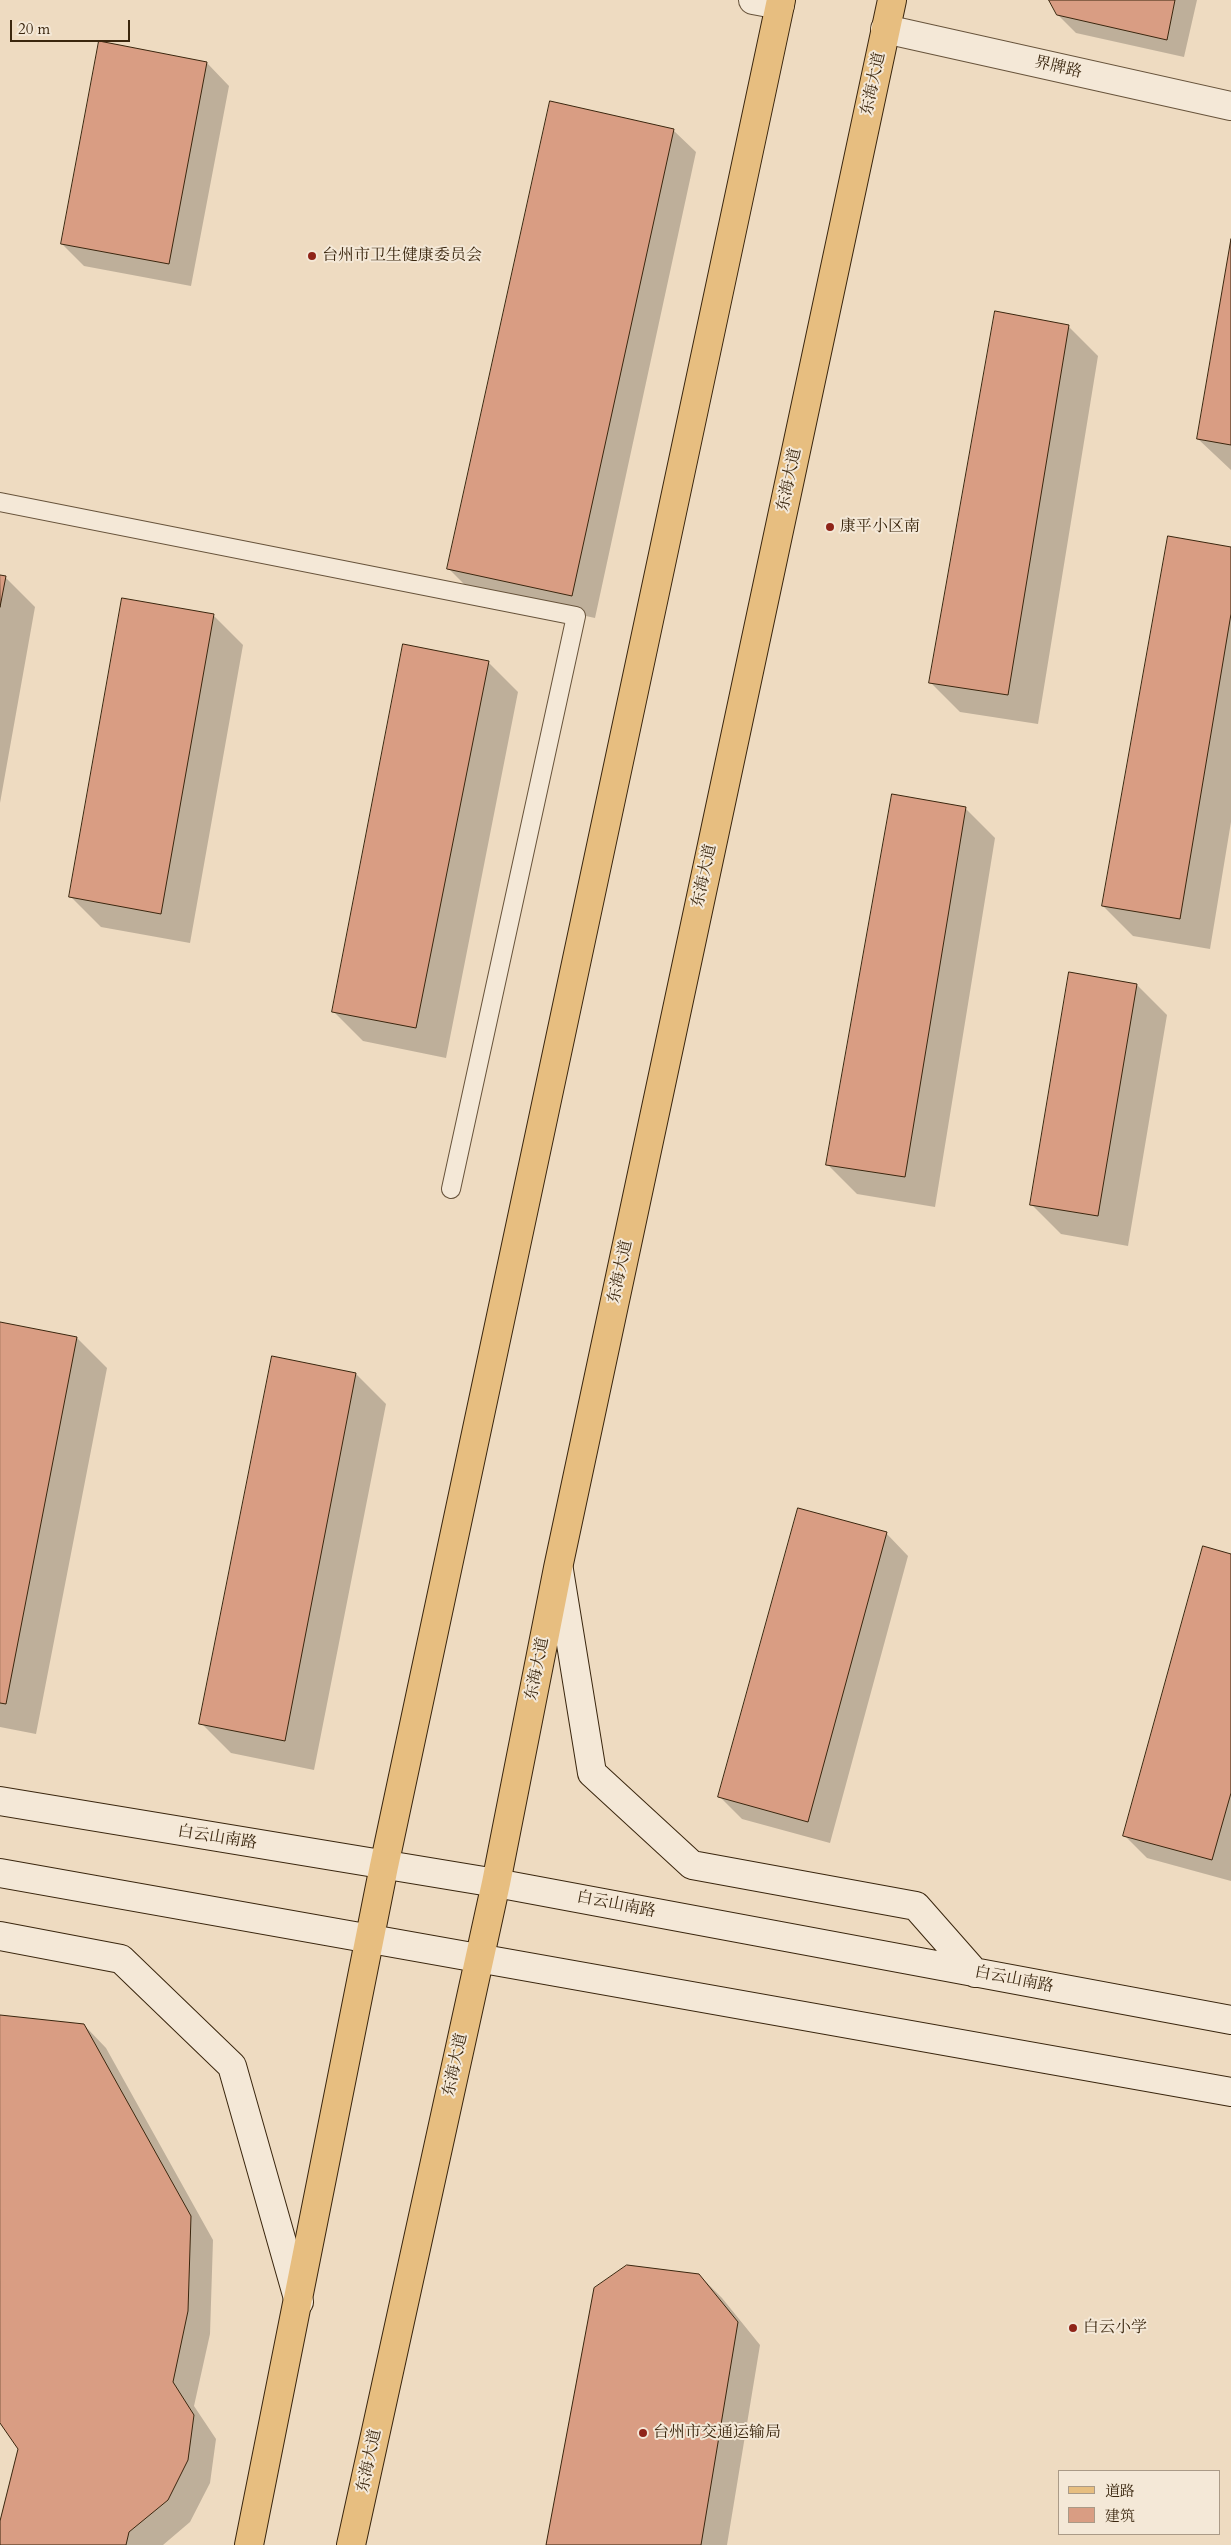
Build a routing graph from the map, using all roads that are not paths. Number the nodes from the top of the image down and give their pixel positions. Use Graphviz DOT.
graph roads {
  1 [pos="753,0"];
  2 [pos="892,0"];
  3 [pos="781,3"];
  4 [pos="885,29"];
  5 [pos="1231,106"];
  6 [pos="0,502"];
  7 [pos="451,1189"];
  8 [pos="558,1568"];
  9 [pos="0,1801"];
  10 [pos="384,1866"];
  11 [pos="0,1873"];
  12 [pos="496,1883"];
  13 [pos="0,1936"];
  14 [pos="370,1938"];
  15 [pos="479,1956"];
  16 [pos="975,1972"];
  17 [pos="1231,2020"];
  18 [pos="1231,2092"];
  19 [pos="299,2302"];
  20 [pos="249,2545"];
  21 [pos="351,2545"];
  1 -- 3 [label="main road"];
  2 -- 4 [label="main road, 东海大道"];
  3 -- 10 [label="main road"];
  4 -- 5 [label="main road, 界牌路"];
  4 -- 8 [label="main road, 东海大道"];
  6 -- 7 [label="lane"];
  8 -- 12 [label="main road, 东海大道"];
  8 -- 16 [label="main road"];
  9 -- 10 [label="main road, 白云山南路"];
  10 -- 12 [label="main road, 白云山南路"];
  10 -- 14 [label="main road"];
  11 -- 14 [label="main road"];
  12 -- 15 [label="main road, 东海大道"];
  12 -- 16 [label="main road, 白云山南路"];
  13 -- 19 [label="main road"];
  14 -- 15 [label="main road"];
  14 -- 19 [label="main road"];
  15 -- 18 [label="main road"];
  15 -- 21 [label="main road, 东海大道"];
  16 -- 17 [label="main road, 白云山南路"];
  19 -- 20 [label="main road"];
}
